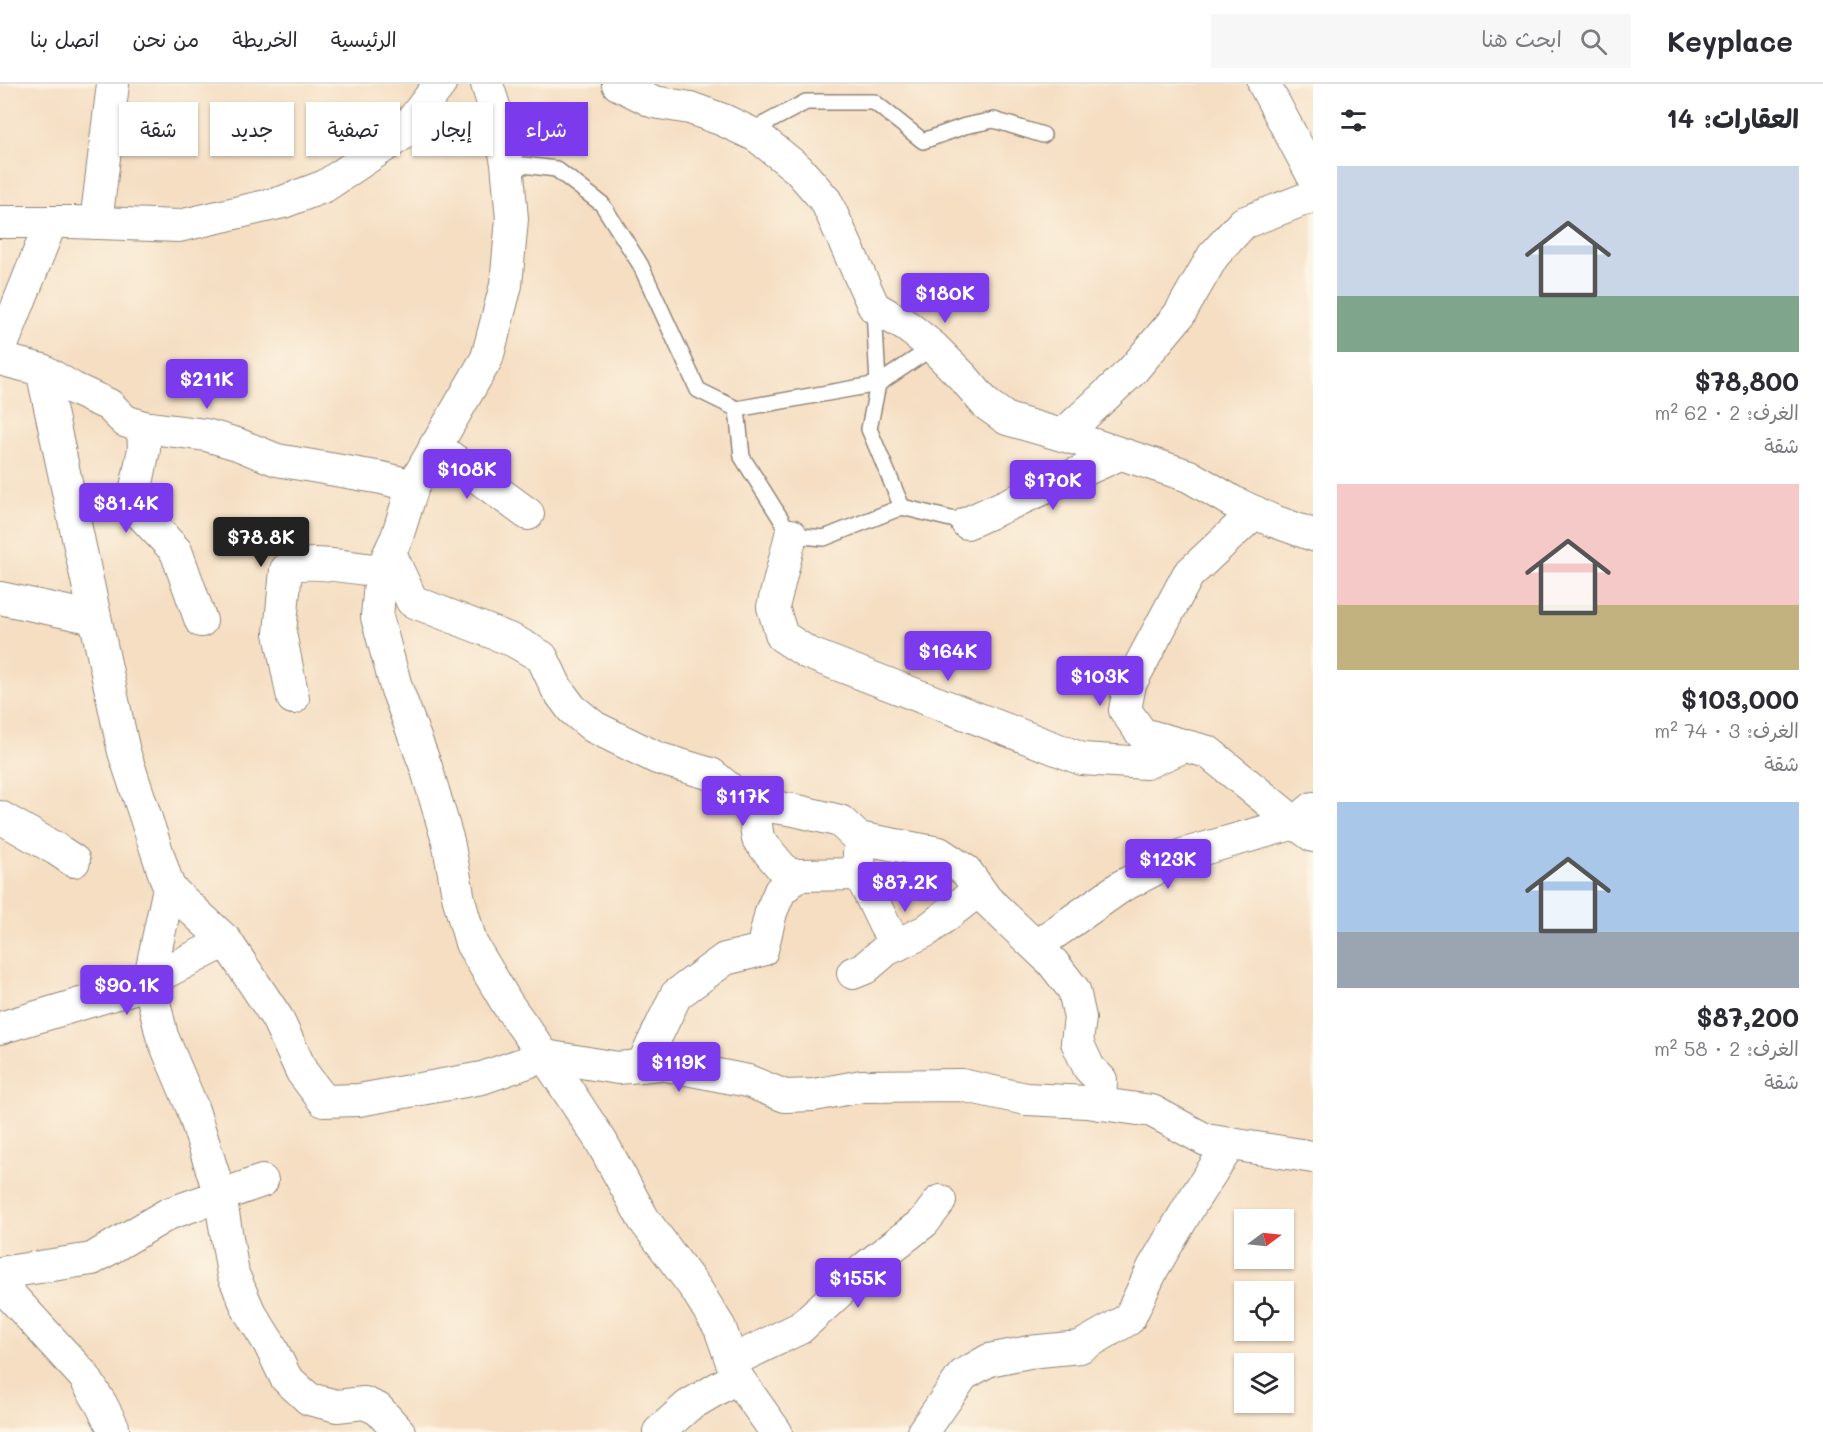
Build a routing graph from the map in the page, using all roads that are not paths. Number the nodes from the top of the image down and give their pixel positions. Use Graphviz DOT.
graph roads {
  1 [pos="113,84"];
  2 [pos="440,84"];
  3 [pos="487,84"];
  4 [pos="618,84"];
  5 [pos="1264,84"];
  6 [pos="749,132"];
  7 [pos="1043,135"];
  8 [pos="507,164"];
  9 [pos="1313,176"];
  10 [pos="1313,196"];
  11 [pos="0,222"];
  12 [pos="51,222"];
  13 [pos="96,223"];
  14 [pos="874,307"];
  15 [pos="933,347"];
  16 [pos="0,350"];
  17 [pos="0,359"];
  18 [pos="42,370"];
  19 [pos="878,384"];
  20 [pos="737,409"];
  21 [pos="143,427"];
  22 [pos="1063,435"];
  23 [pos="435,446"];
  24 [pos="1120,454"];
  25 [pos="413,486"];
  26 [pos="902,507"];
  27 [pos="1255,512"];
  28 [pos="528,514"];
  29 [pos="967,524"];
  30 [pos="791,535"];
  31 [pos="1313,535"];
  32 [pos="385,562"];
  33 [pos="0,598"];
  34 [pos="95,618"];
  35 [pos="201,621"];
  36 [pos="293,698"];
  37 [pos="1185,746"];
  38 [pos="753,804"];
  39 [pos="0,817"];
  40 [pos="1307,822"];
  41 [pos="858,838"];
  42 [pos="74,861"];
  43 [pos="860,874"];
  44 [pos="792,880"];
  45 [pos="169,888"];
  46 [pos="979,890"];
  47 [pos="226,941"];
  48 [pos="897,945"];
  49 [pos="1036,946"];
  50 [pos="853,973"];
  51 [pos="149,981"];
  52 [pos="0,1028"];
  53 [pos="545,1056"];
  54 [pos="642,1066"];
  55 [pos="1100,1104"];
  56 [pos="1230,1144"];
  57 [pos="1313,1157"];
  58 [pos="262,1181"];
  59 [pos="220,1195"];
  60 [pos="940,1201"];
  61 [pos="3,1290"];
  62 [pos="734,1369"];
  63 [pos="113,1432"];
  64 [pos="399,1432"];
  65 [pos="660,1432"];
  66 [pos="776,1432"];
  67 [pos="923,1432"];
  1 -- 13 [label="street"];
  2 -- 13 [label="street"];
  3 -- 8 [label="street"];
  4 -- 6 [label="street"];
  5 -- 9 [label="street"];
  6 -- 7 [label="lane"];
  6 -- 14 [label="street"];
  8 -- 20 [label="lane"];
  8 -- 23 [label="street"];
  10 -- 22 [label="street"];
  11 -- 12 [label="street"];
  12 -- 13 [label="street"];
  12 -- 16 [label="street"];
  14 -- 15 [label="street"];
  14 -- 19 [label="lane"];
  15 -- 19 [label="lane"];
  15 -- 22 [label="street"];
  17 -- 18 [label="street"];
  18 -- 21 [label="street"];
  18 -- 34 [label="street"];
  19 -- 20 [label="lane"];
  19 -- 26 [label="lane"];
  20 -- 30 [label="lane"];
  21 -- 25 [label="street"];
  21 -- 35 [label="street"];
  22 -- 24 [label="street"];
  23 -- 25 [label="street"];
  23 -- 28 [label="street"];
  24 -- 27 [label="street"];
  24 -- 29 [label="street"];
  25 -- 32 [label="street"];
  26 -- 29 [label="lane"];
  26 -- 30 [label="lane"];
  27 -- 31 [label="street"];
  27 -- 37 [label="street"];
  30 -- 37 [label="street"];
  32 -- 36 [label="street"];
  32 -- 38 [label="street"];
  32 -- 53 [label="street"];
  33 -- 34 [label="street"];
  34 -- 45 [label="street"];
  37 -- 40 [label="street"];
  38 -- 41 [label="street"];
  38 -- 44 [label="street"];
  39 -- 42 [label="street"];
  40 -- 49 [label="street"];
  41 -- 43 [label="street"];
  41 -- 46 [label="street"];
  43 -- 44 [label="street"];
  43 -- 48 [label="street"];
  44 -- 54 [label="street"];
  45 -- 47 [label="street"];
  45 -- 51 [label="street"];
  46 -- 48 [label="street"];
  46 -- 49 [label="street"];
  47 -- 51 [label="street"];
  47 -- 53 [label="street"];
  48 -- 50 [label="street"];
  49 -- 55 [label="street"];
  51 -- 52 [label="street"];
  51 -- 59 [label="street"];
  53 -- 54 [label="street"];
  53 -- 62 [label="street"];
  54 -- 55 [label="street"];
  55 -- 56 [label="street"];
  56 -- 57 [label="street"];
  56 -- 67 [label="street"];
  58 -- 59 [label="street"];
  59 -- 61 [label="street"];
  59 -- 64 [label="street"];
  60 -- 62 [label="street"];
  61 -- 63 [label="street"];
  62 -- 65 [label="street"];
  62 -- 66 [label="street"];
}
